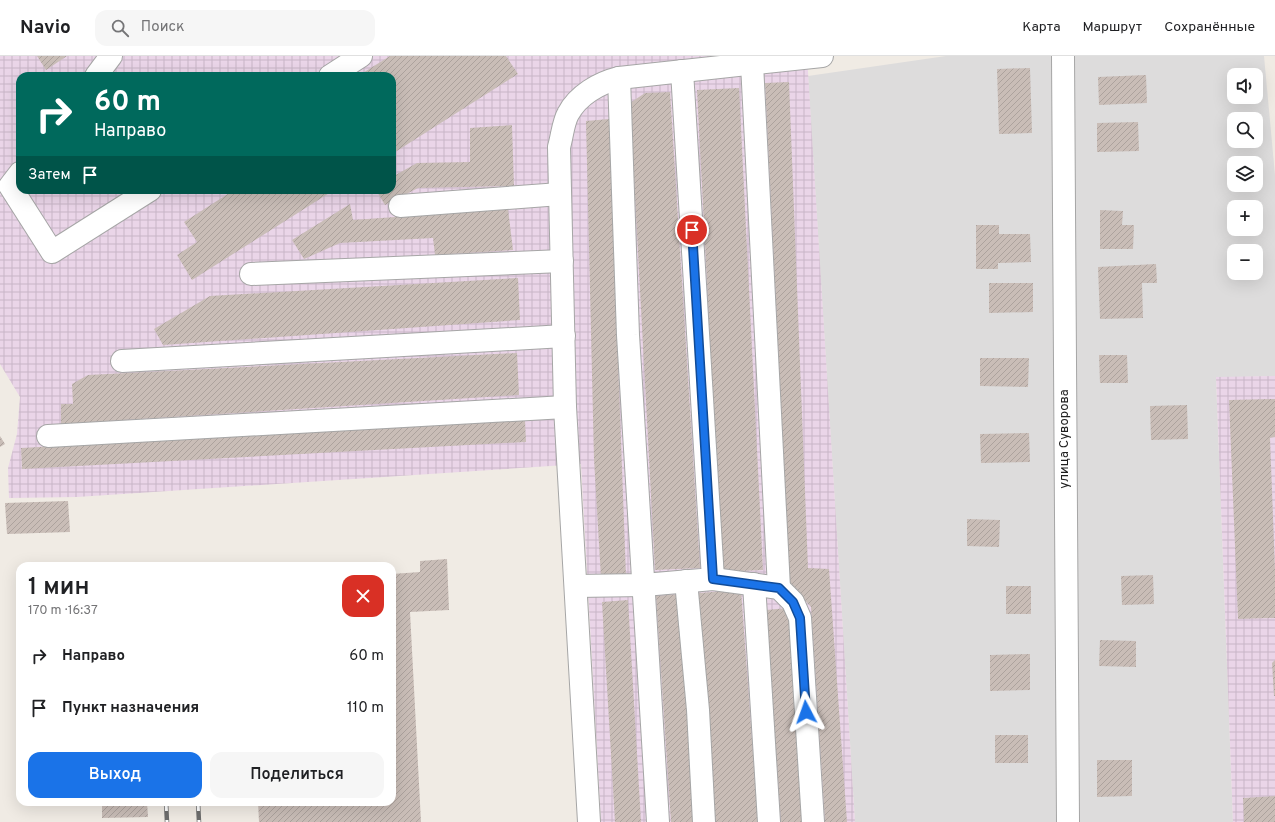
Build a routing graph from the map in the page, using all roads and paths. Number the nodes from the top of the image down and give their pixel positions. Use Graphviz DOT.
graph roads {
  1 [pos="111,56"];
  2 [pos="361,56"];
  3 [pos="822,56"];
  4 [pos="1063,56"];
  5 [pos="752,64"];
  6 [pos="682,71"];
  7 [pos="99,72"];
  8 [pos="336,72"];
  9 [pos="619,78"];
  10 [pos="16,178"];
  11 [pos="144,194"];
  12 [pos="560,194"];
  13 [pos="400,206"];
  14 [pos="562,261"];
  15 [pos="251,274"];
  16 [pos="564,336"];
  17 [pos="122,361"];
  18 [pos="565,407"];
  19 [pos="48,436"];
  20 [pos="713,579"];
  21 [pos="686,581"];
  22 [pos="754,584"];
  23 [pos="644,585"];
  24 [pos="576,586"];
  25 [pos="779,588"];
  26 [pos="589,822"];
  27 [pos="658,822"];
  28 [pos="704,822"];
  29 [pos="769,822"];
  30 [pos="814,822"];
  31 [pos="1068,822"];
  1 -- 7 [label="street"];
  2 -- 8 [label="street"];
  3 -- 5 [label="street"];
  4 -- 31 [label="street, улица Суворова"];
  5 -- 6 [label="street"];
  5 -- 25 [label="street"];
  6 -- 9 [label="street"];
  6 -- 20 [label="street"];
  9 -- 12 [label="street"];
  9 -- 23 [label="street"];
  10 -- 11 [label="street"];
  12 -- 13 [label="street"];
  12 -- 14 [label="street"];
  14 -- 15 [label="street"];
  14 -- 16 [label="street"];
  16 -- 17 [label="street"];
  16 -- 18 [label="street"];
  18 -- 19 [label="street"];
  18 -- 24 [label="street"];
  20 -- 21 [label="street"];
  20 -- 22 [label="street"];
  21 -- 23 [label="street"];
  21 -- 28 [label="street"];
  22 -- 25 [label="street"];
  22 -- 29 [label="street"];
  23 -- 24 [label="street"];
  23 -- 27 [label="street"];
  24 -- 26 [label="street"];
  25 -- 30 [label="street"];
}
